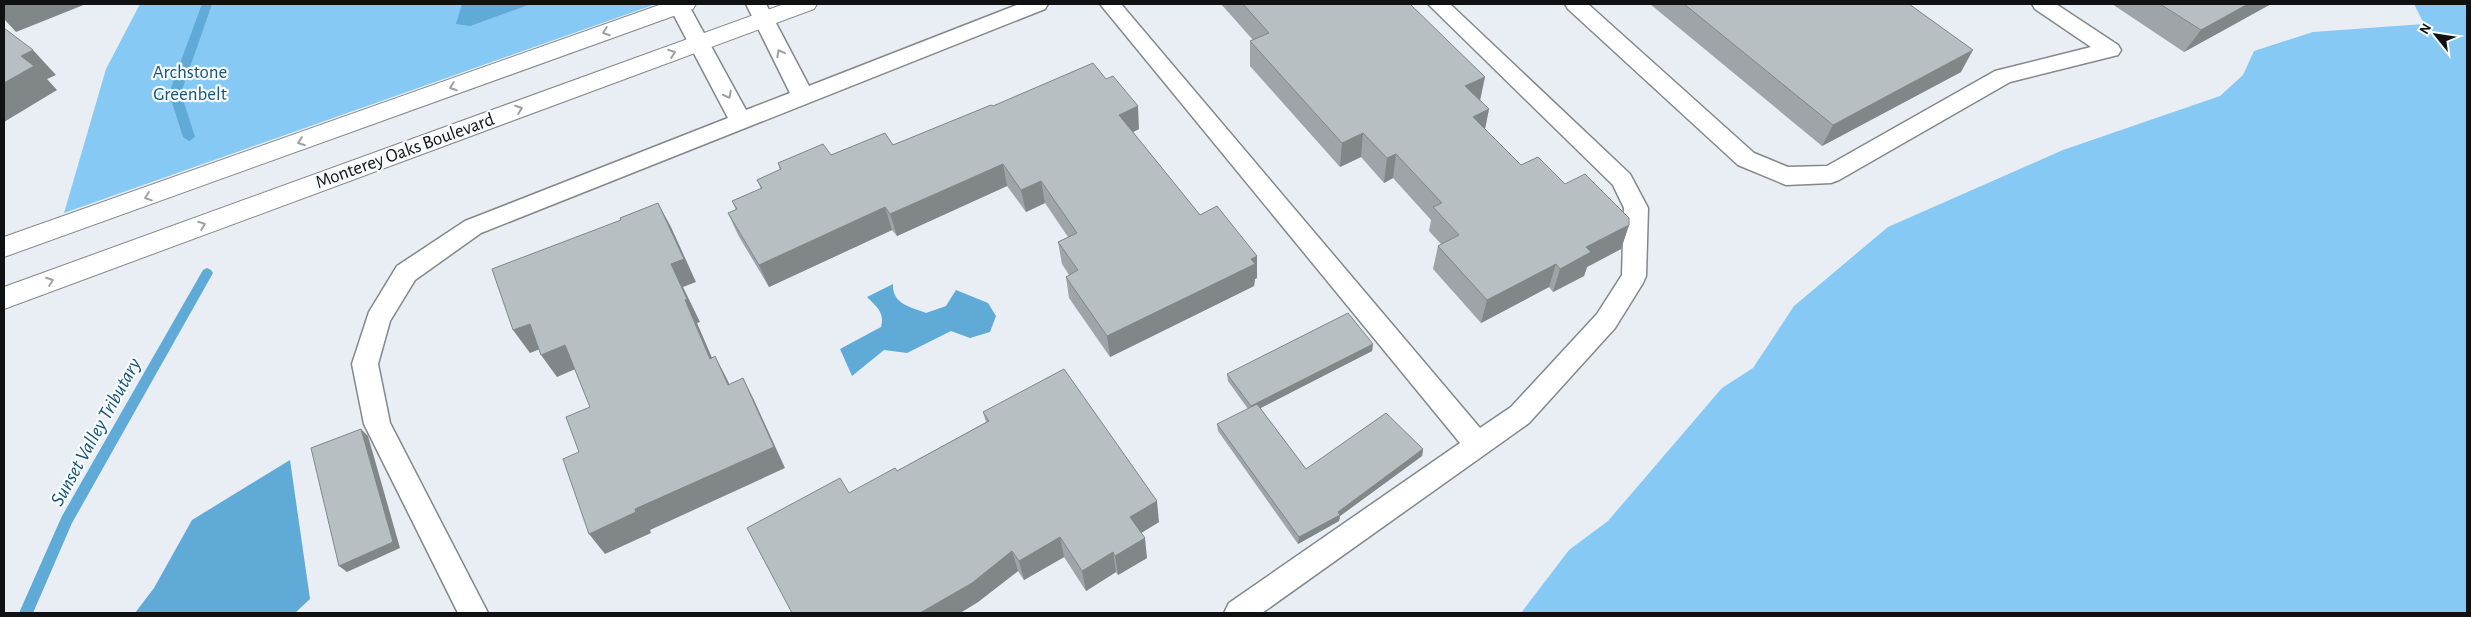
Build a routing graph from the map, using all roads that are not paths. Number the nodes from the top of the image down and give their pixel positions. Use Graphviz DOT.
graph roads {
  1 [pos="806,4"];
  2 [pos="1038,4"];
  3 [pos="1110,4"];
  4 [pos="1438,4"];
  5 [pos="1574,4"];
  6 [pos="2042,4"];
  7 [pos="682,5"];
  8 [pos="759,12"];
  9 [pos="700,42"];
  10 [pos="803,96"];
  11 [pos="741,120"];
  12 [pos="4,247"];
  13 [pos="4,298"];
  14 [pos="1478,445"];
  15 [pos="473,613"];
  16 [pos="1239,613"];
  1 -- 8 [label="street, Monterey Oaks Boulevard"];
  2 -- 10 [label="lane"];
  3 -- 14 [label="lane"];
  4 -- 14 [label="lane"];
  5 -- 6 [label="lane"];
  7 -- 9 [label="lane"];
  7 -- 12 [label="street, one-way"];
  8 -- 9 [label="street, Monterey Oaks Boulevard"];
  10 -- 8 [label="lane, one-way"];
  9 -- 11 [label="lane, one-way"];
  13 -- 9 [label="street, Monterey Oaks Boulevard, one-way"];
  10 -- 11 [label="lane"];
  11 -- 15 [label="lane"];
  14 -- 16 [label="lane"];
}
